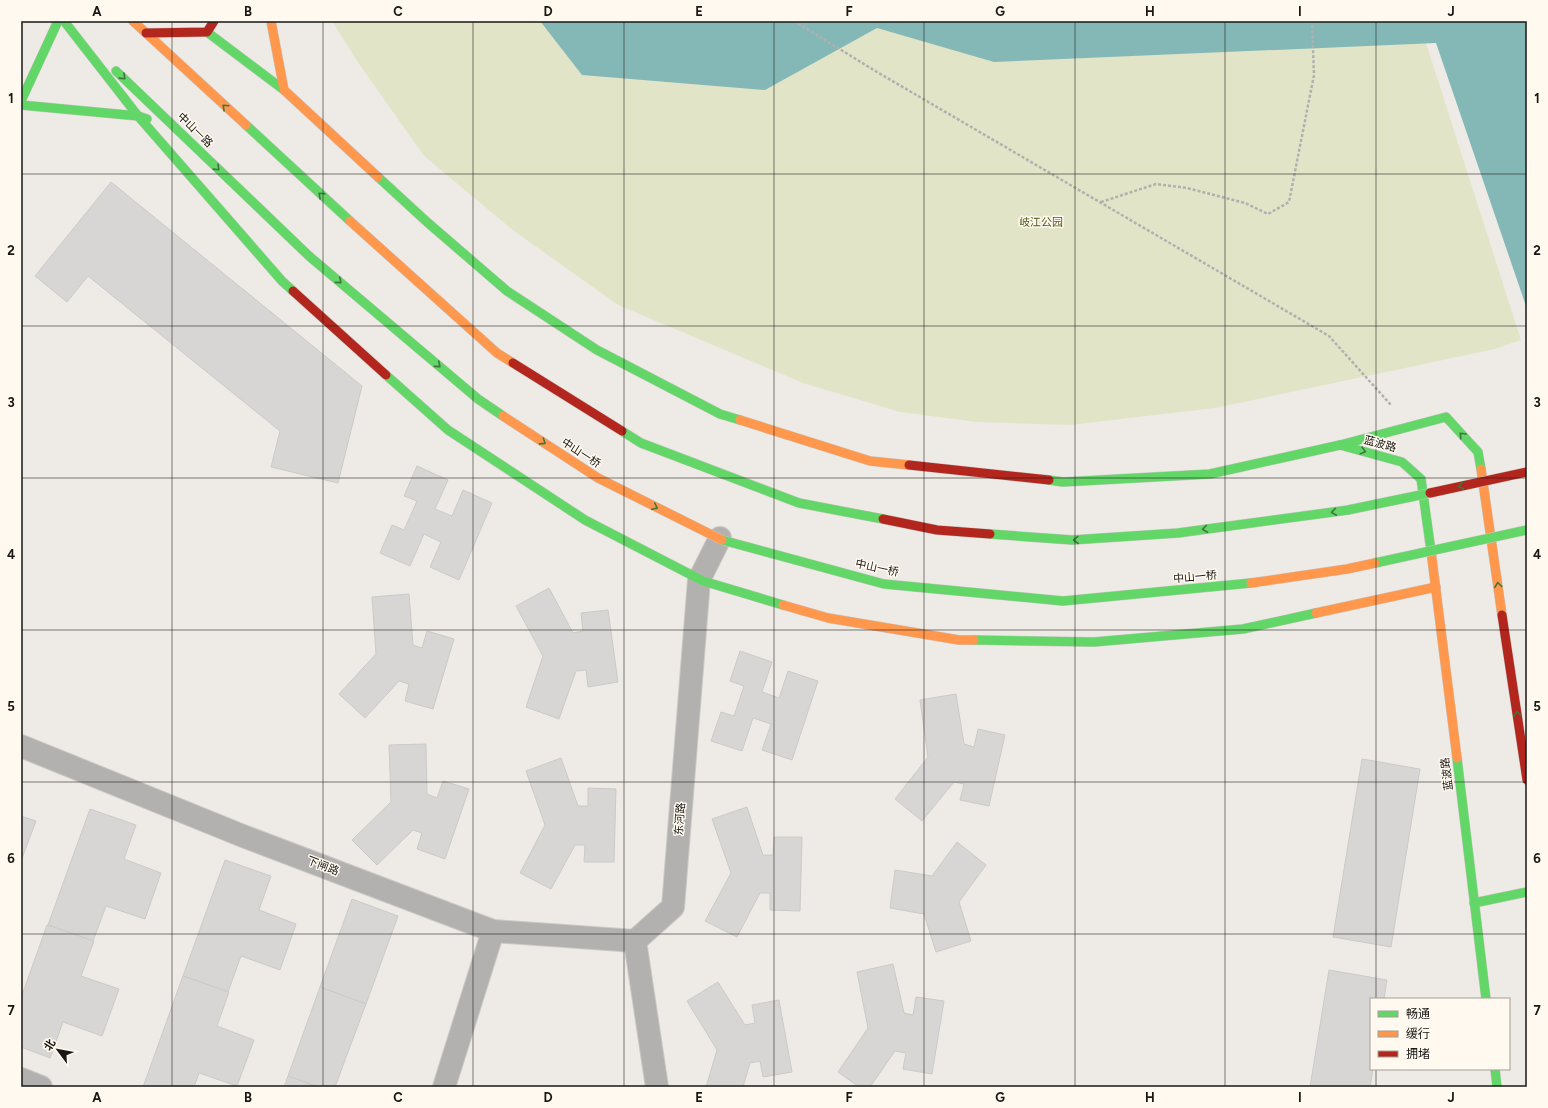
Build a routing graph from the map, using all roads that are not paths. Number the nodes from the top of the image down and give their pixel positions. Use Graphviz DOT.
graph roads {
  1 [pos="58,21"];
  2 [pos="65,21"];
  3 [pos="133,21"];
  4 [pos="214,21"];
  5 [pos="271,21"];
  6 [pos="206,32"];
  7 [pos="146,33"];
  8 [pos="284,90"];
  9 [pos="21,101"];
  10 [pos="21,105"];
  11 [pos="138,116"];
  12 [pos="177,130"];
  13 [pos="309,256"];
  14 [pos="1340,445"];
  15 [pos="1527,472"];
  16 [pos="1527,530"];
  17 [pos="720,538"];
  18 [pos="699,580"];
  19 [pos="1436,587"];
  20 [pos="21,746"];
  21 [pos="1527,780"];
  22 [pos="1527,892"];
  23 [pos="1474,902"];
  24 [pos="493,931"];
  25 [pos="635,941"];
  26 [pos="1486,998"];
  27 [pos="1494,1070"];
  28 [pos="21,1079"];
  29 [pos="41,1087"];
  30 [pos="444,1087"];
  31 [pos="657,1087"];
  32 [pos="1497,1087"];
  1 -- 9 [label="street"];
  2 -- 11 [label="street"];
  2 -- 12 [label="street, 中山一路, one-way"];
  3 -- 7 [label="street"];
  4 -- 6 [label="street"];
  5 -- 8 [label="street"];
  6 -- 7 [label="street"];
  6 -- 8 [label="street"];
  15 -- 7 [label="street, one-way, bridge"];
  8 -- 14 [label="street"];
  10 -- 11 [label="street"];
  11 -- 12 [label="street"];
  11 -- 18 [label="street"];
  12 -- 13 [label="street, 中山一路, one-way"];
  13 -- 17 [label="street, 中山一桥, one-way, bridge"];
  14 -- 19 [label="street, 蓝波路, one-way"];
  21 -- 14 [label="street, 蓝波路, one-way"];
  16 -- 17 [label="street, 中山一桥, bridge"];
  17 -- 18 [label="street, 东河路"];
  18 -- 19 [label="street"];
  18 -- 25 [label="street, 东河路"];
  19 -- 23 [label="street, 蓝波路"];
  20 -- 24 [label="street, 下闸路"];
  22 -- 23 [label="street"];
  23 -- 26 [label="street, 蓝波路"];
  24 -- 25 [label="street, 下闸路"];
  24 -- 30 [label="street"];
  25 -- 31 [label="street"];
  27 -- 32 [label="street"];
  28 -- 29 [label="street"];
}
